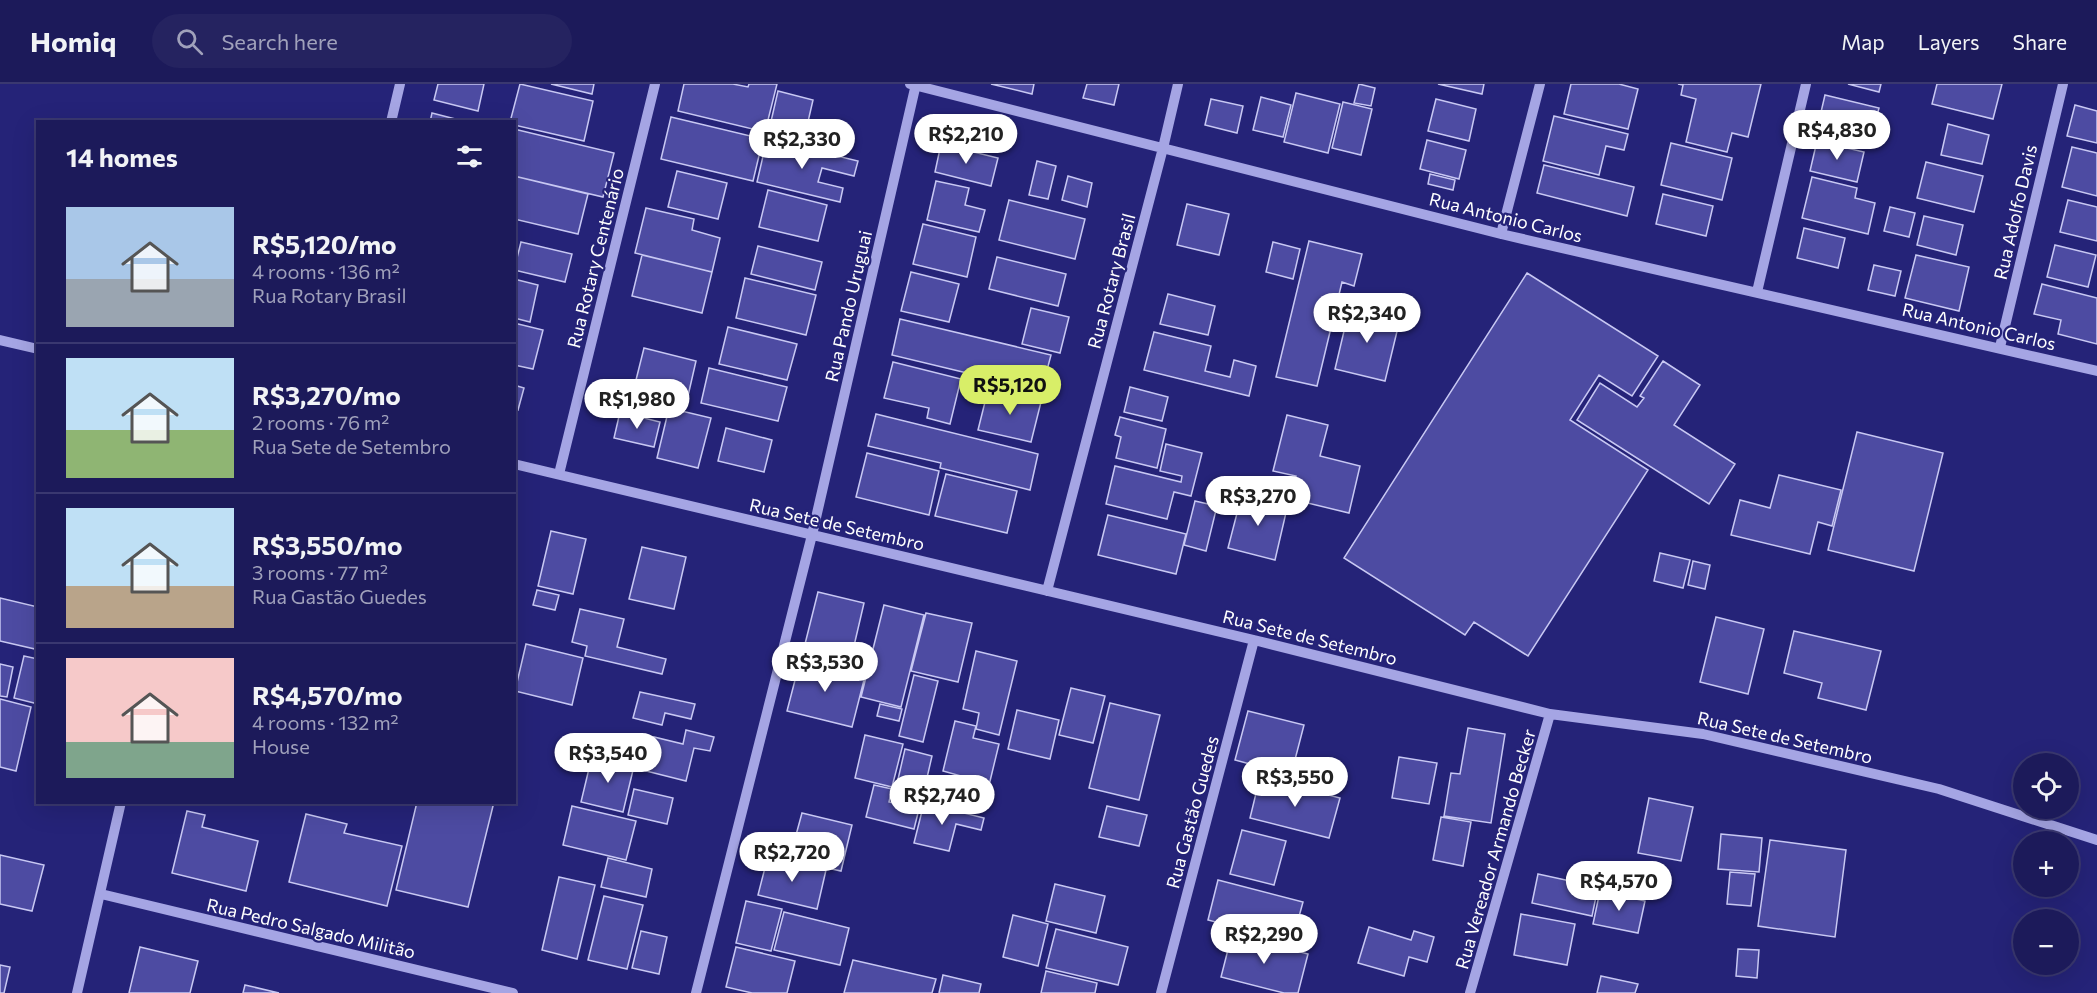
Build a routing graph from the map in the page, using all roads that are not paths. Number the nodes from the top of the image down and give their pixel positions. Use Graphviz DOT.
graph roads {
  1 [pos="400,84"];
  2 [pos="655,84"];
  3 [pos="914,84"];
  4 [pos="1178,84"];
  5 [pos="1540,84"];
  6 [pos="1806,84"];
  7 [pos="2063,84"];
  8 [pos="391,120"];
  9 [pos="1163,148"];
  10 [pos="1501,234"];
  11 [pos="1757,292"];
  12 [pos="0,340"];
  13 [pos="2000,347"];
  14 [pos="36,349"];
  15 [pos="2097,371"];
  16 [pos="516,464"];
  17 [pos="559,474"];
  18 [pos="812,535"];
  19 [pos="1047,591"];
  20 [pos="1254,640"];
  21 [pos="1550,714"];
  22 [pos="121,804"];
  23 [pos="2097,840"];
  24 [pos="100,894"];
  25 [pos="77,993"];
  26 [pos="513,993"];
  27 [pos="696,993"];
  28 [pos="1161,993"];
  29 [pos="1470,993"];
  1 -- 8 [label="street"];
  2 -- 17 [label="street, Rua Rotary Centenário"];
  3 -- 9 [label="street, Rua Antonio Carlos"];
  3 -- 18 [label="street, Rua Pando Uruguai"];
  4 -- 9 [label="street, Rua Rotary Brasil"];
  5 -- 10 [label="street"];
  6 -- 11 [label="street"];
  7 -- 13 [label="street, Rua Adolfo Davis"];
  9 -- 10 [label="street, Rua Antonio Carlos"];
  9 -- 19 [label="street, Rua Rotary Brasil"];
  10 -- 11 [label="street, Rua Antonio Carlos"];
  11 -- 13 [label="street, Rua Antonio Carlos"];
  12 -- 14 [label="street"];
  13 -- 15 [label="street, Rua Antonio Carlos"];
  16 -- 17 [label="street, Rua Sete de Setembro"];
  17 -- 18 [label="street, Rua Sete de Setembro"];
  18 -- 19 [label="street, Rua Sete de Setembro"];
  18 -- 27 [label="street, Rua Pando Uruguai"];
  19 -- 20 [label="street, Rua Sete de Setembro"];
  20 -- 21 [label="street, Rua Sete de Setembro"];
  20 -- 28 [label="street, Rua Gastão Guedes"];
  21 -- 23 [label="street, Rua Sete de Setembro"];
  21 -- 29 [label="street, Rua Vereador Armando Becker"];
  22 -- 24 [label="street"];
  24 -- 25 [label="street"];
  24 -- 26 [label="street, Rua Pedro Salgado Militão"];
}
